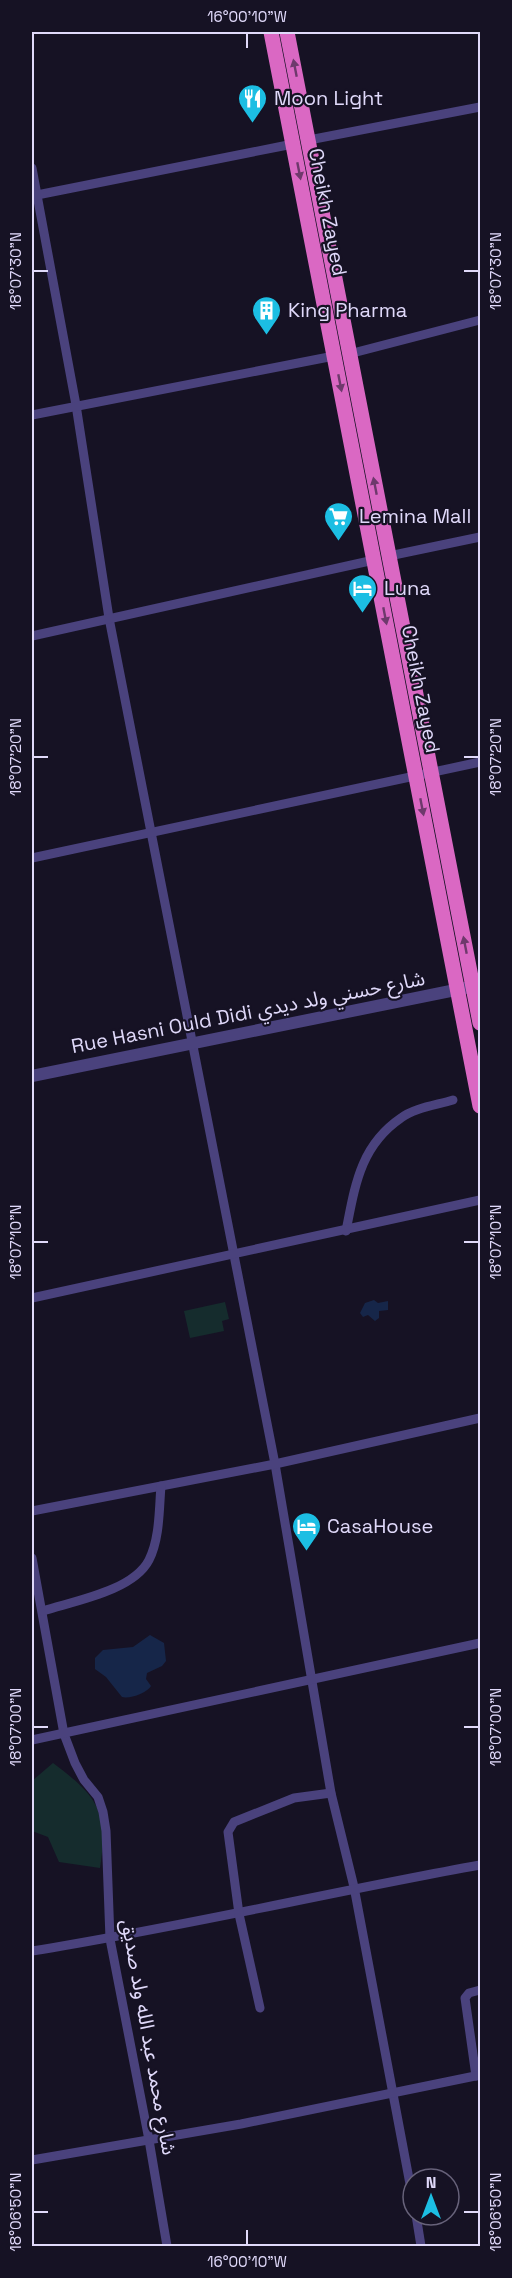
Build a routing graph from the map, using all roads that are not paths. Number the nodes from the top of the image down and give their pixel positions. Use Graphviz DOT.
graph roads {
  1 [pos="271,32"];
  2 [pos="287,32"];
  3 [pos="480,107"];
  4 [pos="309,140"];
  5 [pos="293,144"];
  6 [pos="32,168"];
  7 [pos="34,196"];
  8 [pos="480,320"];
  9 [pos="341,355"];
  10 [pos="76,405"];
  11 [pos="32,415"];
  12 [pos="480,537"];
  13 [pos="381,558"];
  14 [pos="109,618"];
  15 [pos="32,636"];
  16 [pos="480,762"];
  17 [pos="424,776"];
  18 [pos="151,831"];
  19 [pos="32,858"];
  20 [pos="470,987"];
  21 [pos="480,1023"];
  22 [pos="192,1042"];
  23 [pos="32,1076"];
  24 [pos="453,1100"];
  25 [pos="480,1106"];
  26 [pos="480,1200"];
  27 [pos="346,1231"];
  28 [pos="234,1256"];
  29 [pos="32,1298"];
  30 [pos="480,1418"];
  31 [pos="275,1464"];
  32 [pos="161,1486"];
  33 [pos="32,1511"];
  34 [pos="32,1558"];
  35 [pos="43,1611"];
  36 [pos="480,1643"];
  37 [pos="313,1681"];
  38 [pos="64,1734"];
  39 [pos="32,1740"];
  40 [pos="331,1793"];
  41 [pos="480,1864"];
  42 [pos="354,1887"];
  43 [pos="239,1914"];
  44 [pos="110,1939"];
  45 [pos="32,1951"];
  46 [pos="480,1990"];
  47 [pos="260,2008"];
  48 [pos="478,2076"];
  49 [pos="395,2093"];
  50 [pos="150,2140"];
  51 [pos="32,2160"];
  52 [pos="407,2167"];
  53 [pos="418,2227"];
  54 [pos="167,2247"];
  55 [pos="421,2247"];
  1 -- 5 [label="highway, Cheikh Zayed"];
  4 -- 2 [label="highway, Cheikh Zayed, one-way"];
  3 -- 4 [label="street"];
  4 -- 9 [label="highway, Cheikh Zayed"];
  5 -- 7 [label="street"];
  5 -- 9 [label="highway, Cheikh Zayed, one-way"];
  6 -- 7 [label="street"];
  7 -- 10 [label="street"];
  8 -- 9 [label="street"];
  9 -- 10 [label="street"];
  9 -- 13 [label="highway, Cheikh Zayed"];
  10 -- 11 [label="street"];
  10 -- 14 [label="street"];
  12 -- 13 [label="street"];
  13 -- 14 [label="street"];
  13 -- 17 [label="highway, Cheikh Zayed"];
  14 -- 15 [label="street"];
  14 -- 18 [label="street"];
  16 -- 17 [label="street"];
  17 -- 18 [label="street"];
  17 -- 20 [label="highway, Cheikh Zayed"];
  18 -- 19 [label="street"];
  18 -- 22 [label="street"];
  20 -- 21 [label="highway, Cheikh Zayed"];
  20 -- 22 [label="street, Rue Hasni Ould Didi شارع حسني ولد ديدي"];
  20 -- 25 [label="highway, Cheikh Zayed"];
  22 -- 23 [label="street, Rue Hasni Ould Didi شارع حسني ولد ديدي"];
  22 -- 28 [label="street"];
  24 -- 27 [label="street"];
  26 -- 27 [label="street"];
  27 -- 28 [label="street"];
  28 -- 29 [label="street"];
  28 -- 31 [label="street"];
  30 -- 31 [label="street"];
  31 -- 32 [label="street"];
  31 -- 37 [label="street"];
  32 -- 33 [label="street"];
  32 -- 35 [label="street"];
  34 -- 35 [label="street, شارع محمد عبد الله ولد صديق"];
  35 -- 38 [label="street, شارع محمد عبد الله ولد صديق"];
  36 -- 37 [label="street"];
  37 -- 38 [label="street"];
  37 -- 40 [label="street"];
  38 -- 39 [label="street"];
  38 -- 44 [label="street, شارع محمد عبد الله ولد صديق"];
  40 -- 42 [label="street"];
  40 -- 43 [label="street"];
  41 -- 42 [label="street"];
  42 -- 43 [label="street"];
  42 -- 49 [label="street"];
  43 -- 44 [label="street"];
  43 -- 47 [label="street"];
  44 -- 45 [label="street"];
  44 -- 50 [label="street, شارع محمد عبد الله ولد صديق"];
  46 -- 48 [label="street"];
  48 -- 49 [label="street"];
  49 -- 50 [label="street"];
  49 -- 52 [label="street"];
  50 -- 51 [label="street"];
  50 -- 54 [label="street, شارع محمد عبد الله ولد صديق"];
  53 -- 55 [label="street"];
}
